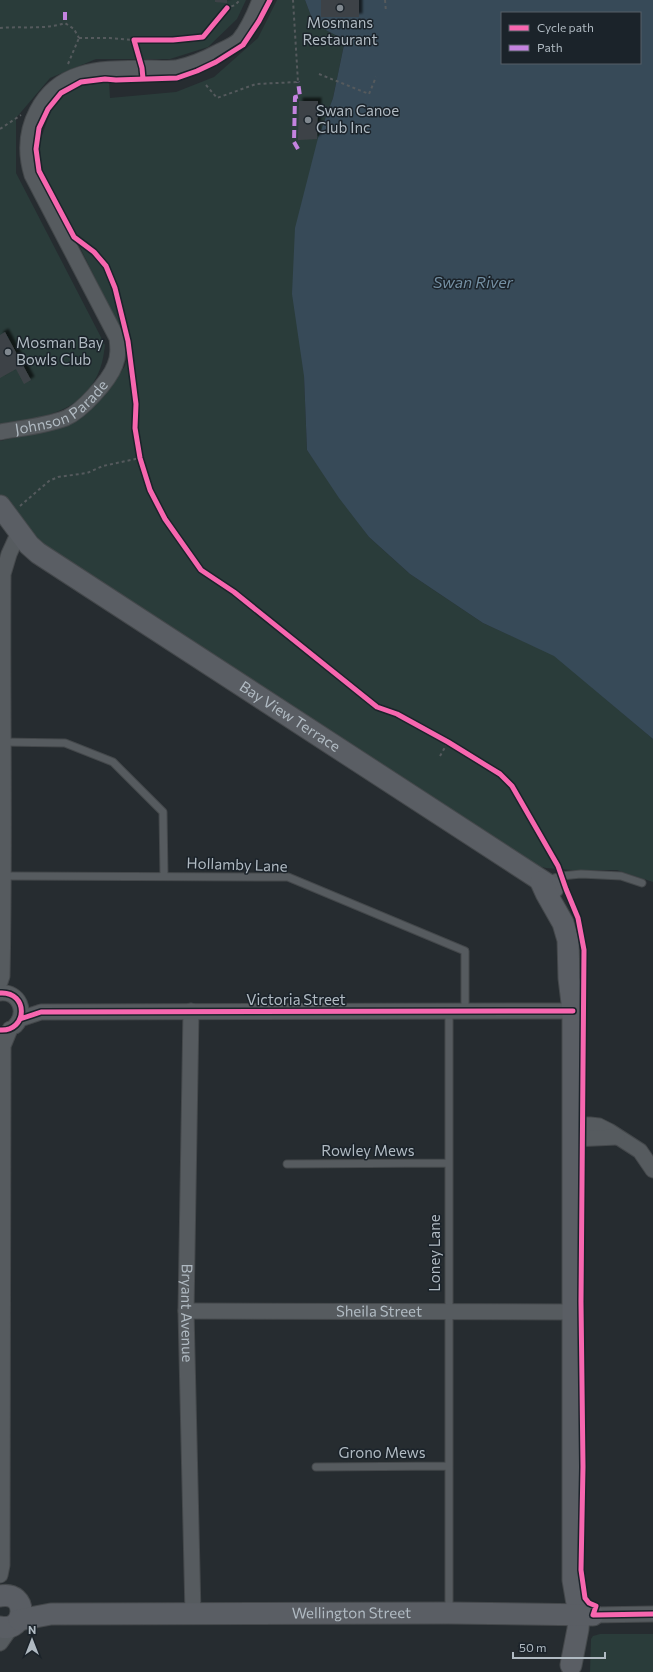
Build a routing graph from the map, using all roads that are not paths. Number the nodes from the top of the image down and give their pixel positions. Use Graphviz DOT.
graph roads {
  1 [pos="260,0"];
  2 [pos="0,432"];
  3 [pos="15,533"];
  4 [pos="2,742"];
  5 [pos="4,876"];
  6 [pos="164,876"];
  7 [pos="541,882"];
  8 [pos="642,883"];
  9 [pos="1,979"];
  10 [pos="573,1003"];
  11 [pos="11,1011"];
  12 [pos="191,1011"];
  13 [pos="449,1012"];
  14 [pos="465,1012"];
  15 [pos="2,1043"];
  16 [pos="573,1132"];
  17 [pos="448,1163"];
  18 [pos="287,1164"];
  19 [pos="653,1170"];
  20 [pos="1,1211"];
  21 [pos="186,1311"];
  22 [pos="448,1311"];
  23 [pos="573,1312"];
  24 [pos="1,1415"];
  25 [pos="449,1466"];
  26 [pos="316,1467"];
  27 [pos="1,1570"];
  28 [pos="11,1612"];
  29 [pos="449,1613"];
  30 [pos="193,1614"];
  31 [pos="653,1614"];
  32 [pos="579,1615"];
  33 [pos="0,1643"];
  34 [pos="571,1668"];
  1 -- 2 [label="street, Johnson Parade"];
  3 -- 4 [label="street"];
  3 -- 7 [label="street, Bay View Terrace"];
  4 -- 5 [label="street"];
  4 -- 6 [label="lane"];
  5 -- 6 [label="lane, Hollamby Lane"];
  5 -- 9 [label="street"];
  6 -- 14 [label="lane, Hollamby Lane"];
  7 -- 8 [label="lane"];
  7 -- 10 [label="street, Bay View Terrace"];
  9 -- 11 [label="street"];
  10 -- 14 [label="street, Victoria Street"];
  10 -- 16 [label="street, Bay View Terrace"];
  11 -- 12 [label="street, Victoria Street"];
  11 -- 15 [label="street"];
  12 -- 13 [label="street, Victoria Street"];
  12 -- 21 [label="street, Bryant Avenue"];
  13 -- 14 [label="street, Victoria Street"];
  13 -- 17 [label="lane, Loney Lane"];
  15 -- 20 [label="street"];
  16 -- 19 [label="street"];
  16 -- 23 [label="street, Bay View Terrace"];
  17 -- 18 [label="lane, Rowley Mews"];
  17 -- 22 [label="lane, Loney Lane"];
  20 -- 24 [label="street"];
  21 -- 22 [label="street, Sheila Street"];
  21 -- 30 [label="street, Bryant Avenue"];
  22 -- 23 [label="street, Sheila Street"];
  22 -- 25 [label="lane, Loney Lane"];
  23 -- 32 [label="street, Bay View Terrace"];
  24 -- 27 [label="street"];
  25 -- 26 [label="lane, Grono Mews"];
  25 -- 29 [label="lane, Loney Lane"];
  27 -- 28 [label="street"];
  28 -- 30 [label="street, Wellington Street"];
  28 -- 33 [label="street"];
  29 -- 30 [label="street, Wellington Street"];
  29 -- 32 [label="street, Wellington Street"];
  31 -- 32 [label="street, Wellington Street"];
  32 -- 34 [label="street, Bay View Terrace"];
}
